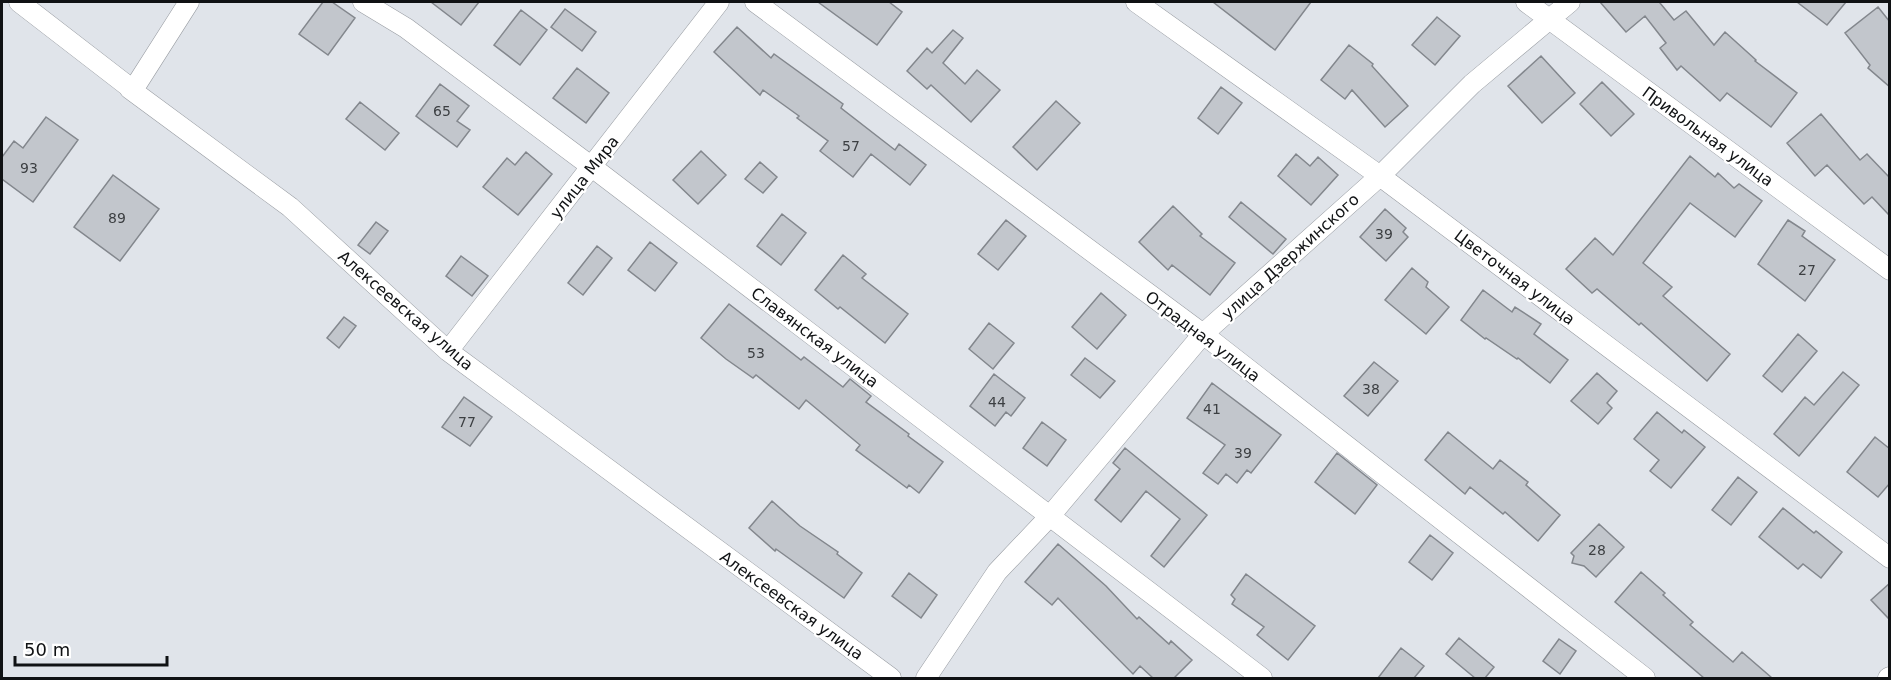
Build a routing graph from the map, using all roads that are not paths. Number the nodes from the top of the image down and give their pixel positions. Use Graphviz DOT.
graph roads {
  1 [pos="19,2"];
  2 [pos="189,2"];
  3 [pos="363,2"];
  4 [pos="719,2"];
  5 [pos="755,2"];
  6 [pos="1136,2"];
  7 [pos="1526,2"];
  8 [pos="1570,2"];
  9 [pos="1550,19"];
  10 [pos="133,90"];
  11 [pos="592,167"];
  12 [pos="1380,176"];
  13 [pos="1890,270"];
  14 [pos="1203,334"];
  15 [pos="448,351"];
  16 [pos="1050,516"];
  17 [pos="1890,558"];
  18 [pos="891,678"];
  19 [pos="926,678"];
  20 [pos="1262,678"];
  21 [pos="1645,678"];
  1 -- 10 [label="street, Алексеевская улица"];
  2 -- 10 [label="street"];
  3 -- 11 [label="street, Славянская улица"];
  4 -- 11 [label="street, улица Мира"];
  5 -- 14 [label="street, Отрадная улица"];
  6 -- 12 [label="street, Цветочная улица"];
  7 -- 9 [label="street, Привольная улица"];
  8 -- 9 [label="street, улица Дзержинского"];
  9 -- 12 [label="street, улица Дзержинского"];
  9 -- 13 [label="street, Привольная улица"];
  10 -- 15 [label="street, Алексеевская улица"];
  11 -- 15 [label="street, улица Мира"];
  11 -- 16 [label="street, Славянская улица"];
  12 -- 14 [label="street, улица Дзержинского"];
  12 -- 17 [label="street, Цветочная улица"];
  14 -- 16 [label="street, улица Дзержинского"];
  14 -- 21 [label="street, Отрадная улица"];
  15 -- 18 [label="street, Алексеевская улица"];
  16 -- 19 [label="street, улица Дзержинского"];
  16 -- 20 [label="street, Славянская улица"];
}
